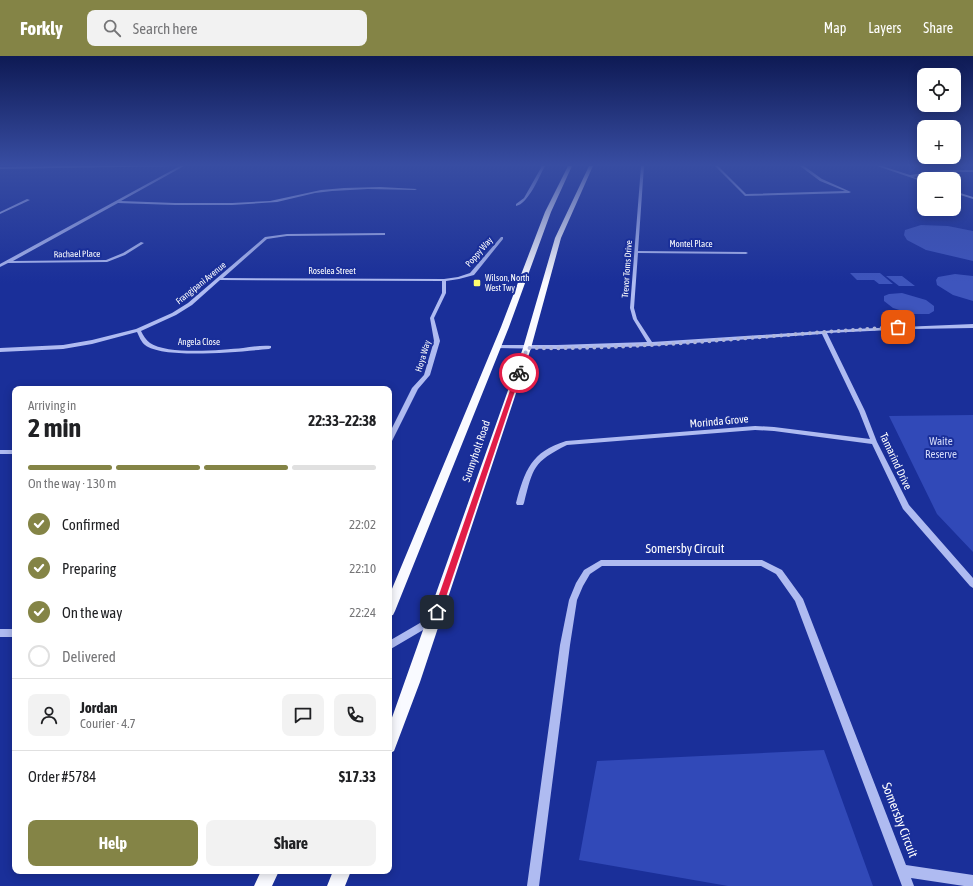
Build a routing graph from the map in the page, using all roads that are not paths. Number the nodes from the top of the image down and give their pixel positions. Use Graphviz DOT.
graph roads {
  1 [pos="18,205"];
  2 [pos="112,205"];
  3 [pos="551,205"];
  4 [pos="573,205"];
  5 [pos="640,205"];
  6 [pos="0,213"];
  7 [pos="384,234"];
  8 [pos="502,238"];
  9 [pos="142,243"];
  10 [pos="636,252"];
  11 [pos="746,253"];
  12 [pos="7,262"];
  13 [pos="0,266"];
  14 [pos="220,279"];
  15 [pos="444,280"];
  16 [pos="973,326"];
  17 [pos="138,330"];
  18 [pos="824,332"];
  19 [pos="651,344"];
  20 [pos="269,347"];
  21 [pos="497,347"];
  22 [pos="527,348"];
  23 [pos="0,350"];
  24 [pos="392,435"];
  25 [pos="874,442"];
  26 [pos="0,452"];
  27 [pos="12,452"];
  28 [pos="520,503"];
  29 [pos="973,584"];
  30 [pos="392,600"];
  31 [pos="434,619"];
  32 [pos="0,633"];
  33 [pos="12,633"];
  34 [pos="392,644"];
  35 [pos="392,738"];
  36 [pos="903,871"];
  37 [pos="269,874"];
  38 [pos="341,874"];
  39 [pos="973,881"];
  40 [pos="263,886"];
  41 [pos="336,886"];
  42 [pos="533,886"];
  43 [pos="908,886"];
  1 -- 6 [label="street"];
  2 -- 12 [label="street"];
  3 -- 21 [label="main road, Sunnyholt Road"];
  4 -- 22 [label="main road, Sunnyholt Road"];
  5 -- 10 [label="street, Trevor Toms Drive"];
  7 -- 14 [label="street, Frangipani Avenue"];
  8 -- 15 [label="street, Poppy Way"];
  9 -- 12 [label="street, Rachael Place"];
  10 -- 11 [label="street, Montel Place"];
  10 -- 19 [label="street, Trevor Toms Drive"];
  12 -- 13 [label="street"];
  14 -- 15 [label="street, Roselea Street"];
  14 -- 17 [label="street, Frangipani Avenue"];
  15 -- 24 [label="street, Hoya Way"];
  16 -- 18 [label="street"];
  17 -- 20 [label="street, Angela Close"];
  17 -- 23 [label="street, Frangipani Avenue"];
  18 -- 19 [label="street"];
  18 -- 25 [label="street, Tamarind Drive"];
  19 -- 22 [label="street"];
  21 -- 22 [label="street"];
  21 -- 30 [label="main road, Sunnyholt Road"];
  22 -- 31 [label="main road, Sunnyholt Road"];
  25 -- 28 [label="street, Morinda Grove"];
  25 -- 29 [label="street, Tamarind Drive"];
  26 -- 27 [label="street"];
  31 -- 34 [label="street"];
  31 -- 35 [label="main road, Sunnyholt Road"];
  32 -- 33 [label="street"];
  36 -- 39 [label="street, Somersby Circuit"];
  36 -- 42 [label="street, Somersby Circuit"];
  36 -- 43 [label="street, Somersby Circuit"];
  37 -- 40 [label="main road"];
  38 -- 41 [label="main road"];
}
